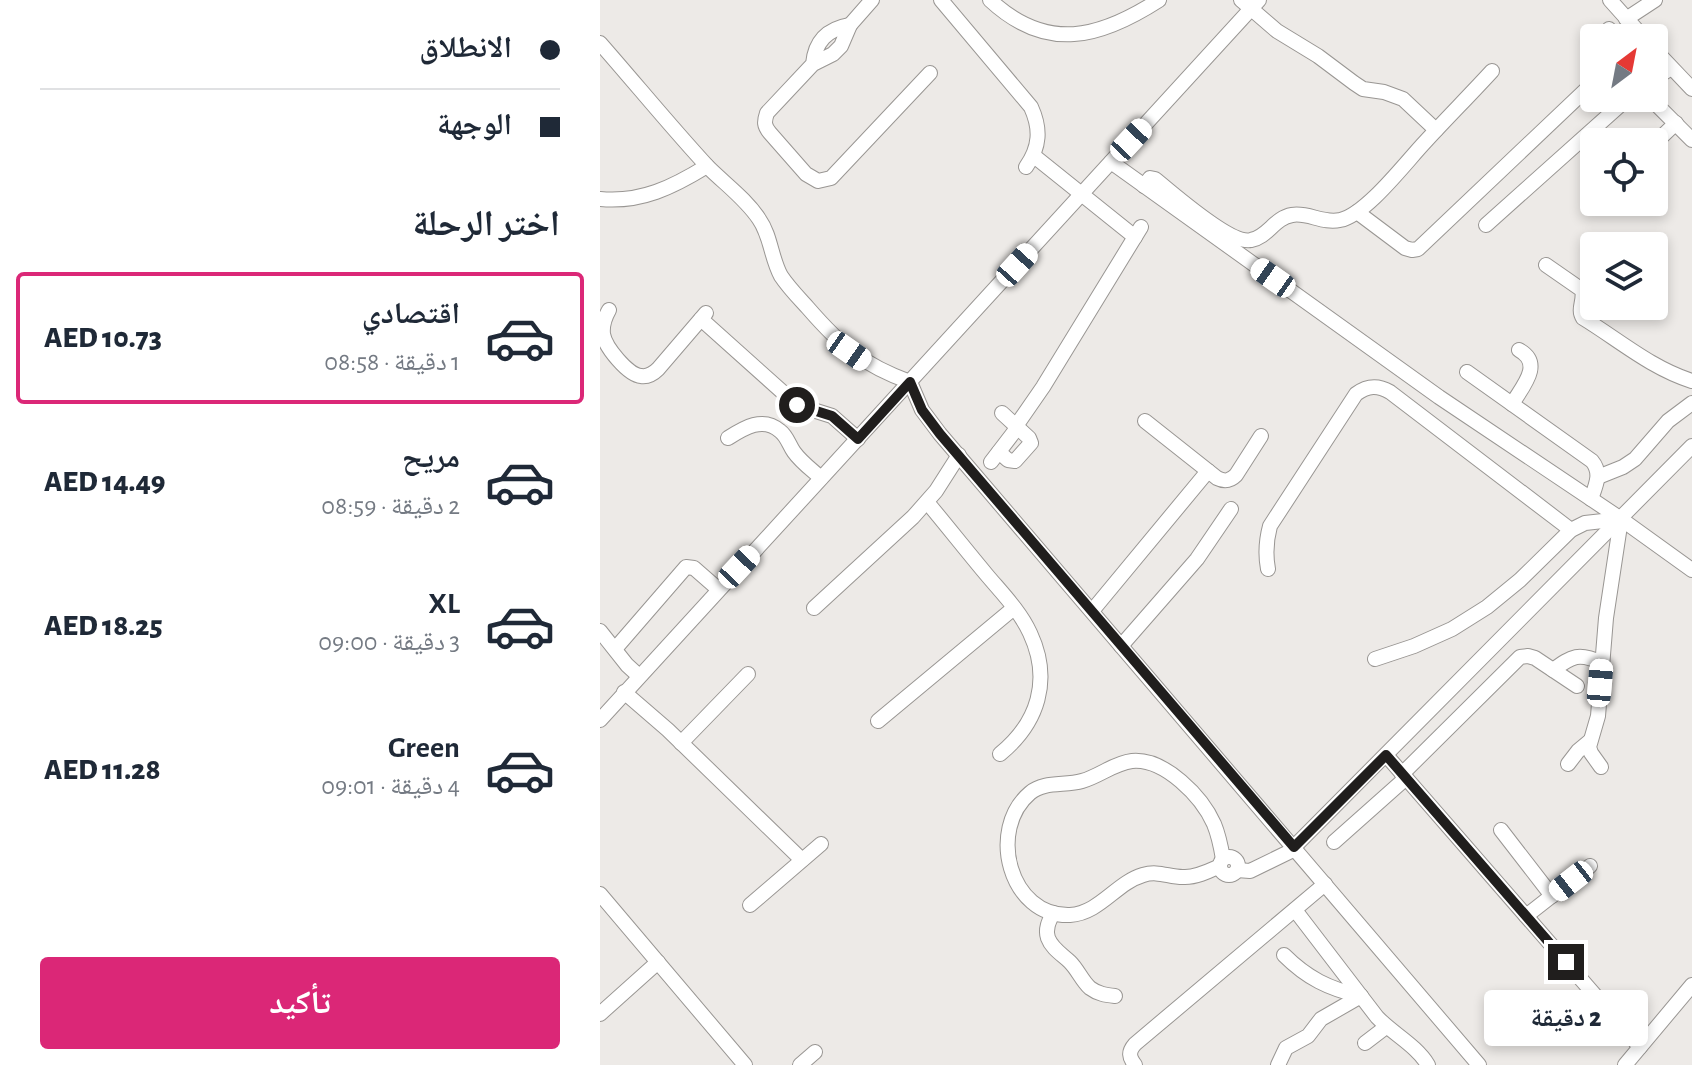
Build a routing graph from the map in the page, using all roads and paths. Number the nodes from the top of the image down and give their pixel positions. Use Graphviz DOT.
graph roads {
  1 [pos="872,0"];
  2 [pos="941,0"];
  3 [pos="990,0"];
  4 [pos="1159,0"];
  5 [pos="1610,0"];
  6 [pos="1655,0"];
  7 [pos="1251,3"];
  8 [pos="1626,19"];
  9 [pos="1631,24"];
  10 [pos="600,43"];
  11 [pos="1668,65"];
  12 [pos="1671,68"];
  13 [pos="1668,70"];
  14 [pos="1492,71"];
  15 [pos="930,73"];
  16 [pos="1692,89"];
  17 [pos="1580,95"];
  18 [pos="1612,112"];
  19 [pos="1665,112"];
  20 [pos="1676,123"];
  21 [pos="1436,130"];
  22 [pos="1668,131"];
  23 [pos="1692,140"];
  24 [pos="1111,162"];
  25 [pos="707,166"];
  26 [pos="1144,186"];
  27 [pos="1081,194"];
  28 [pos="600,199"];
  29 [pos="1357,212"];
  30 [pos="1486,225"];
  31 [pos="1546,265"];
  32 [pos="609,310"];
  33 [pos="1519,350"];
  34 [pos="1467,372"];
  35 [pos="1692,381"];
  36 [pos="910,382"];
  37 [pos="1692,403"];
  38 [pos="1512,404"];
  39 [pos="1002,413"];
  40 [pos="1145,421"];
  41 [pos="1016,426"];
  42 [pos="1261,436"];
  43 [pos="728,438"];
  44 [pos="858,439"];
  45 [pos="1692,446"];
  46 [pos="959,455"];
  47 [pos="995,457"];
  48 [pos="1208,471"];
  49 [pos="1598,477"];
  50 [pos="821,478"];
  51 [pos="1591,499"];
  52 [pos="927,502"];
  53 [pos="1231,509"];
  54 [pos="1621,519"];
  55 [pos="1571,530"];
  56 [pos="1268,569"];
  57 [pos="1692,570"];
  58 [pos="718,589"];
  59 [pos="814,608"];
  60 [pos="1014,608"];
  61 [pos="1092,611"];
  62 [pos="600,631"];
  63 [pos="1121,646"];
  64 [pos="615,649"];
  65 [pos="1375,659"];
  66 [pos="1602,663"];
  67 [pos="1553,670"];
  68 [pos="748,674"];
  69 [pos="639,676"];
  70 [pos="1577,686"];
  71 [pos="624,692"];
  72 [pos="600,720"];
  73 [pos="878,721"];
  74 [pos="1590,741"];
  75 [pos="681,743"];
  76 [pos="1000,754"];
  77 [pos="1386,755"];
  78 [pos="1568,764"];
  79 [pos="1601,767"];
  80 [pos="1404,776"];
  81 [pos="1501,830"];
  82 [pos="1334,842"];
  83 [pos="821,844"];
  84 [pos="1294,847"];
  85 [pos="802,860"];
  86 [pos="1221,863"];
  87 [pos="1590,866"];
  88 [pos="1325,884"];
  89 [pos="600,894"];
  90 [pos="1552,896"];
  91 [pos="750,905"];
  92 [pos="1295,910"];
  93 [pos="1053,913"];
  94 [pos="1526,916"];
  95 [pos="1284,955"];
  96 [pos="658,962"];
  97 [pos="1692,985"];
  98 [pos="1115,996"];
  99 [pos="1361,996"];
  100 [pos="600,1014"];
  101 [pos="1386,1027"];
  102 [pos="1365,1043"];
  103 [pos="1640,1047"];
  104 [pos="815,1052"];
  105 [pos="745,1065"];
  106 [pos="800,1065"];
  107 [pos="1135,1065"];
  108 [pos="1278,1065"];
  109 [pos="1428,1065"];
  110 [pos="1479,1065"];
  111 [pos="1625,1065"];
  1 -- 15 [label="street"];
  2 -- 27 [label="street"];
  3 -- 4 [label="street"];
  5 -- 8 [label="street"];
  6 -- 8 [label="street"];
  7 -- 21 [label="street"];
  7 -- 24 [label="street"];
  8 -- 9 [label="street"];
  10 -- 25 [label="street"];
  11 -- 12 [label="street"];
  12 -- 13 [label="street"];
  12 -- 16 [label="street"];
  14 -- 21 [label="street"];
  17 -- 29 [label="street"];
  18 -- 30 [label="street"];
  19 -- 20 [label="street"];
  20 -- 22 [label="street"];
  20 -- 23 [label="street"];
  21 -- 29 [label="street"];
  24 -- 26 [label="street"];
  24 -- 27 [label="street"];
  25 -- 28 [label="street"];
  25 -- 36 [label="street"];
  26 -- 29 [label="street"];
  26 -- 51 [label="street"];
  27 -- 36 [label="street"];
  27 -- 41 [label="street"];
  31 -- 35 [label="street"];
  32 -- 44 [label="street"];
  33 -- 38 [label="street"];
  34 -- 38 [label="street"];
  36 -- 44 [label="street"];
  36 -- 46 [label="street"];
  37 -- 49 [label="street"];
  38 -- 49 [label="street"];
  39 -- 41 [label="street"];
  40 -- 48 [label="street"];
  41 -- 47 [label="street"];
  42 -- 48 [label="street"];
  43 -- 50 [label="street"];
  44 -- 50 [label="street"];
  45 -- 54 [label="street"];
  46 -- 52 [label="street"];
  46 -- 61 [label="street"];
  48 -- 61 [label="street"];
  49 -- 51 [label="street"];
  50 -- 58 [label="street"];
  51 -- 54 [label="street"];
  52 -- 59 [label="street"];
  52 -- 60 [label="street"];
  53 -- 63 [label="street"];
  54 -- 55 [label="street"];
  54 -- 57 [label="street"];
  54 -- 66 [label="street"];
  54 -- 77 [label="street"];
  55 -- 56 [label="street"];
  55 -- 65 [label="street"];
  58 -- 64 [label="street"];
  58 -- 69 [label="street"];
  60 -- 73 [label="street"];
  60 -- 76 [label="street"];
  61 -- 63 [label="street"];
  62 -- 64 [label="street"];
  63 -- 84 [label="street"];
  64 -- 69 [label="street"];
  66 -- 67 [label="street"];
  66 -- 74 [label="street"];
  67 -- 70 [label="street"];
  67 -- 80 [label="street"];
  68 -- 75 [label="street"];
  69 -- 71 [label="street"];
  71 -- 72 [label="street"];
  71 -- 75 [label="street"];
  74 -- 78 [label="street"];
  74 -- 79 [label="street"];
  75 -- 85 [label="street"];
  77 -- 80 [label="street"];
  77 -- 84 [label="street"];
  80 -- 82 [label="street"];
  80 -- 94 [label="street"];
  81 -- 90 [label="street"];
  83 -- 85 [label="street"];
  84 -- 86 [label="street"];
  84 -- 88 [label="street"];
  85 -- 91 [label="street"];
  86 -- 93 [label="street"];
  86 -- 93 [label="street"];
  87 -- 90 [label="street"];
  88 -- 92 [label="street"];
  88 -- 110 [label="street"];
  89 -- 96 [label="street"];
  90 -- 94 [label="street"];
  92 -- 99 [label="street"];
  92 -- 107 [label="street"];
  93 -- 98 [label="street"];
  94 -- 103 [label="street"];
  95 -- 99 [label="street"];
  96 -- 100 [label="street"];
  96 -- 105 [label="street"];
  97 -- 103 [label="street"];
  99 -- 101 [label="street"];
  99 -- 108 [label="street"];
  101 -- 102 [label="street"];
  101 -- 109 [label="street"];
  103 -- 111 [label="street"];
  104 -- 106 [label="street"];
}
